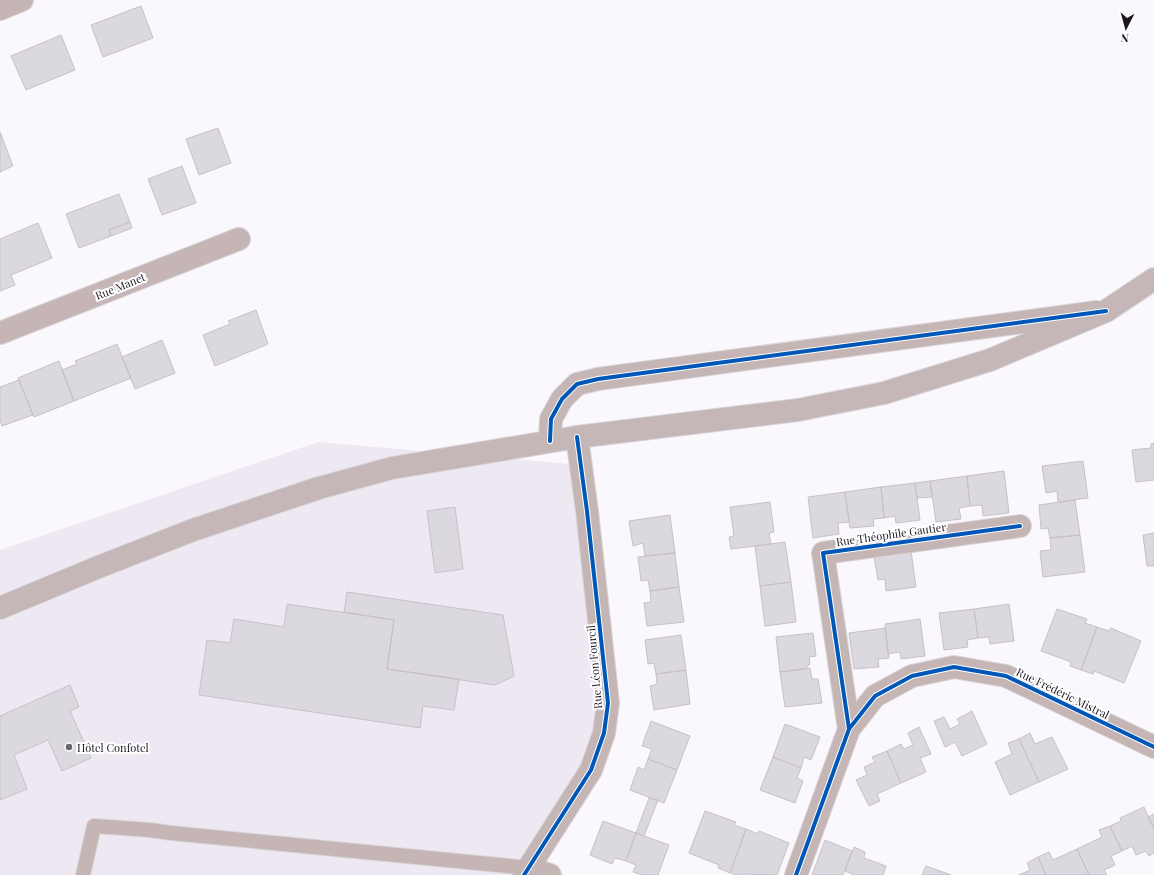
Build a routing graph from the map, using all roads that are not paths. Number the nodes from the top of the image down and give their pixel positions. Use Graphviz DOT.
graph roads {
  1 [pos="22,0"];
  2 [pos="0,9"];
  3 [pos="239,239"];
  4 [pos="1154,279"];
  5 [pos="1106,310"];
  6 [pos="0,333"];
  7 [pos="577,437"];
  8 [pos="550,441"];
  9 [pos="1020,526"];
  10 [pos="0,608"];
  11 [pos="849,729"];
  12 [pos="1154,747"];
  13 [pos="527,871"];
  14 [pos="83,875"];
  15 [pos="550,875"];
  16 [pos="796,875"];
  1 -- 2 [label="street"];
  3 -- 6 [label="street, Rue Manet"];
  4 -- 5 [label="main road"];
  5 -- 7 [label="main road"];
  5 -- 8 [label="street"];
  7 -- 8 [label="main road"];
  7 -- 13 [label="street, Rue Léon Fourcil"];
  8 -- 10 [label="main road"];
  9 -- 11 [label="street, Rue Théophile Gautier"];
  11 -- 12 [label="street, Rue Frédéric Mistral"];
  11 -- 16 [label="street, Rue Frédéric Mistral"];
  13 -- 14 [label="lane"];
  13 -- 15 [label="street"];
}
